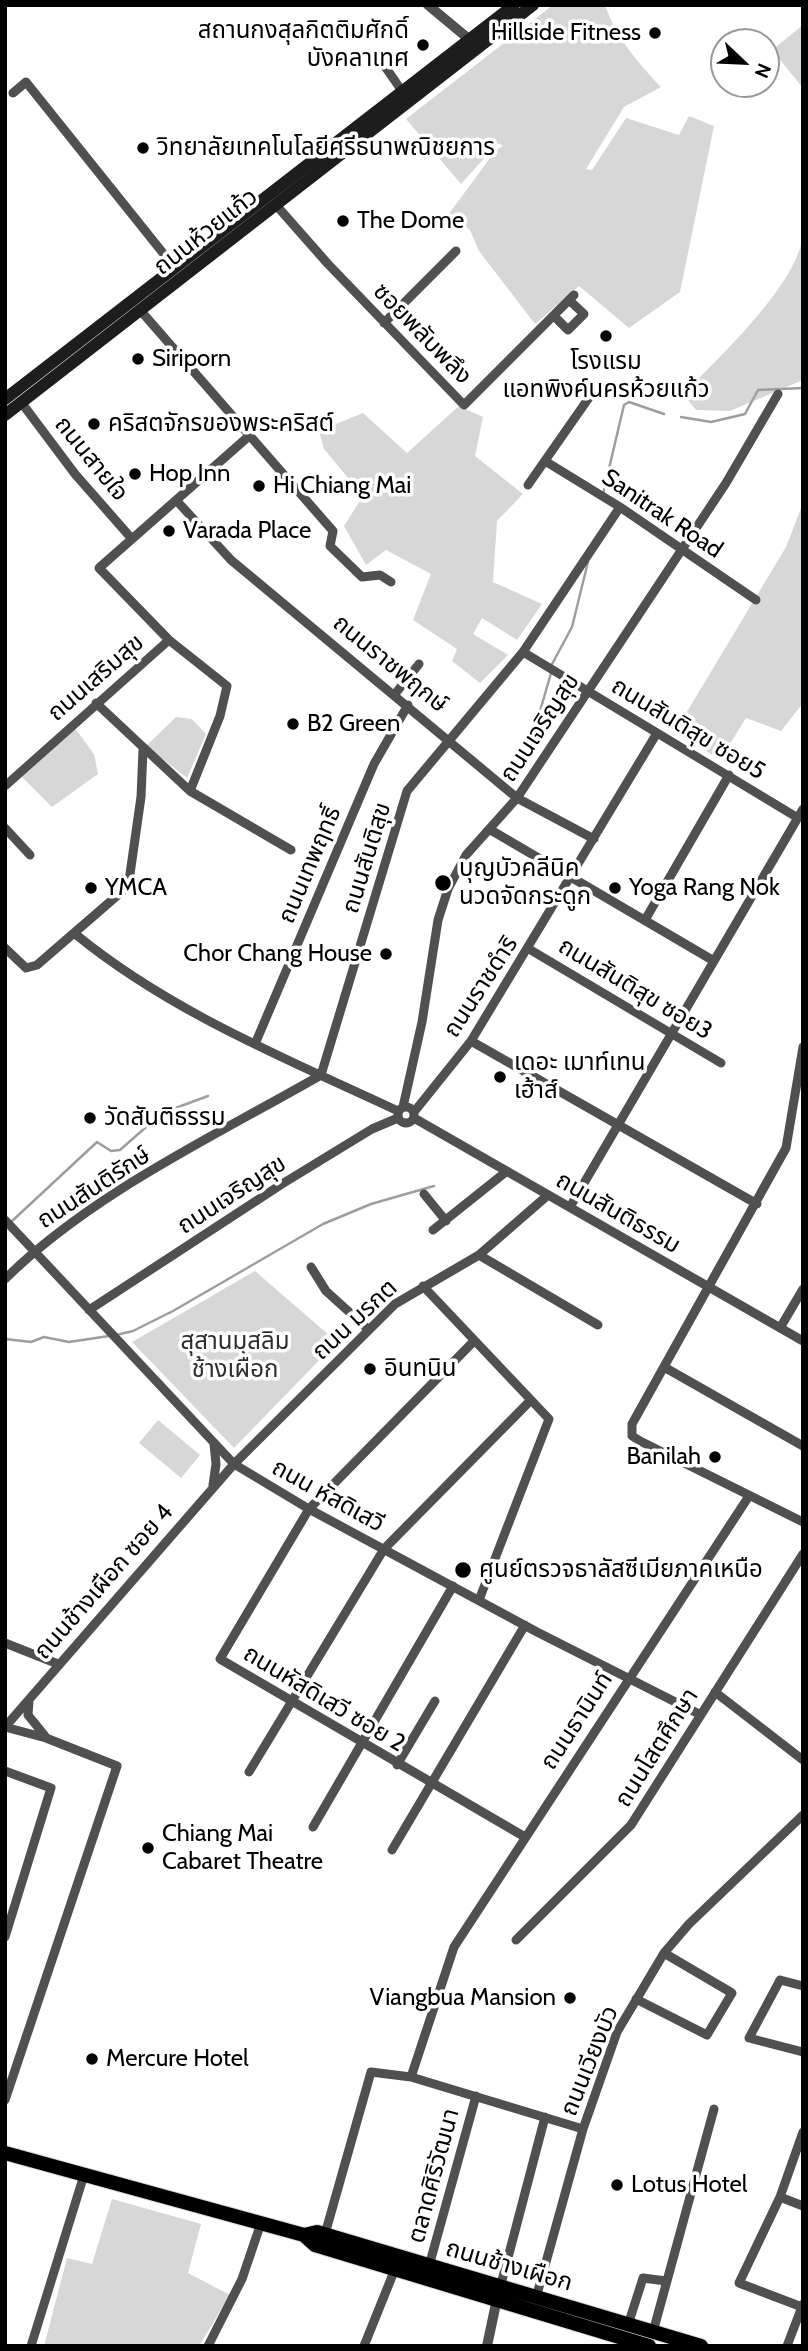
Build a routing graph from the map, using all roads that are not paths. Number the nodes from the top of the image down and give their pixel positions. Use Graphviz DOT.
graph roads {
  1 [pos="428,5"];
  2 [pos="514,5"];
  3 [pos="533,5"];
  4 [pos="474,42"];
  5 [pos="377,55"];
  6 [pos="402,91"];
  7 [pos="13,93"];
  8 [pos="275,205"];
  9 [pos="456,251"];
  10 [pos="175,268"];
  11 [pos="137,306"];
  12 [pos="554,316"];
  13 [pos="384,323"];
  14 [pos="595,389"];
  15 [pos="778,394"];
  16 [pos="5,399"];
  17 [pos="22,402"];
  18 [pos="5,415"];
  19 [pos="249,436"];
  20 [pos="545,461"];
  21 [pos="528,485"];
  22 [pos="176,500"];
  23 [pos="620,507"];
  24 [pos="132,539"];
  25 [pos="680,549"];
  26 [pos="391,582"];
  27 [pos="756,600"];
  28 [pos="169,640"];
  29 [pos="523,652"];
  30 [pos="419,664"];
  31 [pos="588,691"];
  32 [pos="395,694"];
  33 [pos="96,704"];
  34 [pos="408,705"];
  35 [pos="657,733"];
  36 [pos="452,741"];
  37 [pos="143,750"];
  38 [pos="729,775"];
  39 [pos="5,786"];
  40 [pos="190,791"];
  41 [pos="517,798"];
  42 [pos="800,814"];
  43 [pos="5,828"];
  44 [pos="489,829"];
  45 [pos="594,839"];
  46 [pos="291,850"];
  47 [pos="30,855"];
  48 [pos="570,877"];
  49 [pos="645,920"];
  50 [pos="74,933"];
  51 [pos="5,948"];
  52 [pos="529,948"];
  53 [pos="714,961"];
  54 [pos="672,1033"];
  55 [pos="471,1041"];
  56 [pos="255,1044"];
  57 [pos="803,1047"];
  58 [pos="720,1063"];
  59 [pos="321,1075"];
  60 [pos="400,1112"];
  61 [pos="414,1115"];
  62 [pos="619,1123"];
  63 [pos="507,1171"];
  64 [pos="424,1194"];
  65 [pos="548,1195"];
  66 [pos="757,1205"];
  67 [pos="570,1208"];
  68 [pos="5,1220"];
  69 [pos="446,1221"];
  70 [pos="433,1230"];
  71 [pos="34,1250"];
  72 [pos="479,1255"];
  73 [pos="311,1267"];
  74 [pos="5,1279"];
  75 [pos="424,1286"];
  76 [pos="708,1287"];
  77 [pos="803,1289"];
  78 [pos="89,1310"];
  79 [pos="598,1325"];
  80 [pos="780,1328"];
  81 [pos="369,1330"];
  82 [pos="474,1341"];
  83 [pos="803,1341"];
  84 [pos="664,1367"];
  85 [pos="530,1401"];
  86 [pos="214,1443"];
  87 [pos="803,1446"];
  88 [pos="234,1464"];
  89 [pos="213,1487"];
  90 [pos="749,1496"];
  91 [pos="309,1508"];
  92 [pos="803,1522"];
  93 [pos="384,1549"];
  94 [pos="803,1554"];
  95 [pos="453,1586"];
  96 [pos="479,1600"];
  97 [pos="525,1625"];
  98 [pos="5,1643"];
  99 [pos="58,1664"];
  100 [pos="628,1678"];
  101 [pos="715,1692"];
  102 [pos="30,1696"];
  103 [pos="291,1702"];
  104 [pos="435,1702"];
  105 [pos="701,1715"];
  106 [pos="5,1727"];
  107 [pos="46,1738"];
  108 [pos="362,1743"];
  109 [pos="803,1760"];
  110 [pos="397,1765"];
  111 [pos="5,1771"];
  112 [pos="249,1772"];
  113 [pos="430,1785"];
  114 [pos="803,1815"];
  115 [pos="313,1827"];
  116 [pos="525,1838"];
  117 [pos="392,1850"];
  118 [pos="5,1937"];
  119 [pos="516,1940"];
  120 [pos="664,1953"];
  121 [pos="803,1986"];
  122 [pos="636,1999"];
  123 [pos="803,2052"];
  124 [pos="411,2077"];
  125 [pos="476,2096"];
  126 [pos="5,2100"];
  127 [pos="714,2109"];
  128 [pos="545,2117"];
  129 [pos="583,2129"];
  130 [pos="803,2132"];
  131 [pos="5,2153"];
  132 [pos="84,2175"];
  133 [pos="780,2197"];
  134 [pos="803,2206"];
  135 [pos="261,2224"];
  136 [pos="325,2234"];
  137 [pos="304,2235"];
  138 [pos="429,2266"];
  139 [pos="395,2269"];
  140 [pos="666,2281"];
  141 [pos="498,2294"];
  142 [pos="536,2298"];
  143 [pos="802,2305"];
  144 [pos="628,2325"];
  145 [pos="651,2339"];
  146 [pos="31,2346"];
  147 [pos="208,2346"];
  148 [pos="364,2346"];
  149 [pos="486,2346"];
  150 [pos="701,2346"];
  151 [pos="787,2346"];
  1 -- 4 [label="street"];
  2 -- 4 [label="main road, ถนนห้วยแก้ว"];
  3 -- 4 [label="main road, ถนนห้วยแก้ว"];
  4 -- 6 [label="main road, ถนนห้วยแก้ว"];
  4 -- 8 [label="main road, ถนนห้วยแก้ว"];
  5 -- 6 [label="street"];
  6 -- 10 [label="main road, ถนนห้วยแก้ว"];
  7 -- 10 [label="street"];
  8 -- 11 [label="main road, ถนนห้วยแก้ว"];
  8 -- 13 [label="street, ซอยพลับพลึง"];
  9 -- 13 [label="street"];
  10 -- 11 [label="main road, ถนนห้วยแก้ว"];
  11 -- 16 [label="main road, ถนนห้วยแก้ว"];
  11 -- 17 [label="main road, ถนนห้วยแก้ว"];
  11 -- 19 [label="street"];
  12 -- 12 [label="street, ซอยพลับพลึง"];
  12 -- 13 [label="street, ซอยพลับพลึง"];
  14 -- 20 [label="street"];
  15 -- 25 [label="street, ถนนเจริญสุข"];
  17 -- 18 [label="main road, ถนนห้วยแก้ว"];
  17 -- 24 [label="street, ถนนสายใจ"];
  19 -- 22 [label="street"];
  19 -- 26 [label="street"];
  20 -- 21 [label="street"];
  20 -- 23 [label="street, Sanitrak Road"];
  22 -- 24 [label="street"];
  22 -- 32 [label="street, ถนนราชพฤกษ์"];
  23 -- 25 [label="street, Sanitrak Road"];
  23 -- 29 [label="street, ถนนสันติสุข"];
  24 -- 28 [label="street, ถนนเสริมสุข"];
  25 -- 27 [label="street, Sanitrak Road"];
  25 -- 31 [label="street, ถนนเจริญสุข"];
  28 -- 33 [label="street, ถนนเสริมสุข"];
  28 -- 40 [label="street"];
  29 -- 31 [label="street, ถนนสันติสุข ซอย5"];
  29 -- 36 [label="street, ถนนสันติสุข"];
  30 -- 32 [label="street"];
  31 -- 35 [label="street, ถนนสันติสุข ซอย5"];
  31 -- 41 [label="street, ถนนเจริญสุข"];
  32 -- 34 [label="street, ถนนราชพฤกษ์"];
  33 -- 37 [label="street"];
  33 -- 39 [label="street, ถนนเสริมสุข"];
  34 -- 36 [label="street, ถนนราชพฤกษ์"];
  34 -- 56 [label="street, ถนนเทพฤทธิ์"];
  35 -- 38 [label="street, ถนนสันติสุข ซอย5"];
  35 -- 45 [label="street, ถนนราชดำริ"];
  36 -- 41 [label="street, ถนนราชพฤกษ์"];
  36 -- 59 [label="street, ถนนสันติสุข"];
  37 -- 40 [label="street"];
  37 -- 50 [label="street"];
  38 -- 42 [label="street, ถนนสันติสุข ซอย5"];
  38 -- 49 [label="street"];
  40 -- 46 [label="street"];
  41 -- 44 [label="street, ถนนเจริญสุข"];
  41 -- 45 [label="street, ถนนราชพฤกษ์"];
  42 -- 53 [label="street"];
  43 -- 47 [label="street"];
  44 -- 48 [label="street"];
  44 -- 60 [label="street, ถนนเจริญสุข"];
  45 -- 48 [label="street, ถนนราชดำริ"];
  48 -- 49 [label="street"];
  48 -- 52 [label="street, ถนนราชดำริ"];
  49 -- 53 [label="street"];
  50 -- 51 [label="street"];
  50 -- 56 [label="street"];
  52 -- 54 [label="street, ถนนสันติสุข ซอย3"];
  52 -- 55 [label="street, ถนนราชดำริ"];
  53 -- 54 [label="street"];
  54 -- 58 [label="street, ถนนสันติสุข ซอย3"];
  54 -- 62 [label="street"];
  55 -- 61 [label="street, ถนนราชดำริ"];
  55 -- 62 [label="street"];
  56 -- 59 [label="street"];
  57 -- 66 [label="street"];
  59 -- 60 [label="street"];
  59 -- 71 [label="street, ถนนสันติรักษ์"];
  60 -- 61 [label="street, ถนนสันติธรรม"];
  60 -- 61 [label="street"];
  60 -- 78 [label="street, ถนนเจริญสุข"];
  61 -- 63 [label="street, ถนนสันติธรรม"];
  62 -- 66 [label="street"];
  62 -- 67 [label="street"];
  63 -- 65 [label="street, ถนนสันติธรรม"];
  63 -- 69 [label="street"];
  64 -- 69 [label="street"];
  65 -- 67 [label="street, ถนนสันติธรรม"];
  65 -- 72 [label="street, ถนน มรกต"];
  66 -- 76 [label="street"];
  67 -- 76 [label="street, ถนนสันติธรรม"];
  68 -- 71 [label="street, ถนน หัสดิเสวี"];
  69 -- 70 [label="street"];
  71 -- 74 [label="street, ถนนสันติรักษ์"];
  71 -- 78 [label="street, ถนน หัสดิเสวี"];
  72 -- 75 [label="street, ถนน มรกต"];
  72 -- 79 [label="street"];
  73 -- 81 [label="street"];
  75 -- 81 [label="street, ถนน มรกต"];
  75 -- 82 [label="street"];
  76 -- 80 [label="street, ถนนสันติธรรม"];
  76 -- 84 [label="street"];
  77 -- 80 [label="street"];
  78 -- 86 [label="street, ถนน หัสดิเสวี"];
  80 -- 83 [label="street, ถนนสันติธรรม"];
  81 -- 88 [label="street, ถนน มรกต"];
  82 -- 85 [label="street"];
  82 -- 91 [label="street"];
  84 -- 87 [label="street"];
  84 -- 90 [label="street"];
  85 -- 93 [label="street"];
  85 -- 96 [label="street"];
  86 -- 88 [label="street, ถนน หัสดิเสวี"];
  86 -- 89 [label="street"];
  88 -- 89 [label="street, ถนนช้างเผือก ซอย 4"];
  88 -- 91 [label="street, ถนน หัสดิเสวี"];
  89 -- 99 [label="street, ถนนช้างเผือก ซอย 4"];
  90 -- 92 [label="street"];
  90 -- 100 [label="street, ถนนธานินท์"];
  91 -- 93 [label="street, ถนน หัสดิเสวี"];
  91 -- 103 [label="street, ถนนหัสดิเสวี ซอย 2"];
  93 -- 95 [label="street, ถนน หัสดิเสวี"];
  93 -- 103 [label="street"];
  94 -- 101 [label="street, ถนนโสตศึกษา"];
  95 -- 96 [label="street, ถนน หัสดิเสวี"];
  95 -- 108 [label="street"];
  96 -- 97 [label="street, ถนน หัสดิเสวี"];
  97 -- 100 [label="street, ถนน หัสดิเสวี"];
  97 -- 113 [label="street"];
  98 -- 99 [label="street"];
  99 -- 102 [label="street, ถนนช้างเผือก ซอย 4"];
  100 -- 105 [label="street, ถนน หัสดิเสวี"];
  100 -- 116 [label="street, ถนนธานินท์"];
  101 -- 105 [label="street, ถนนโสตศึกษา"];
  101 -- 109 [label="street"];
  102 -- 106 [label="street, ถนนช้างเผือก ซอย 4"];
  102 -- 107 [label="street"];
  103 -- 108 [label="street, ถนนหัสดิเสวี ซอย 2"];
  103 -- 112 [label="street"];
  104 -- 110 [label="street"];
  105 -- 119 [label="street, ถนนโสตศึกษา"];
  106 -- 107 [label="street"];
  107 -- 126 [label="street"];
  108 -- 110 [label="street, ถนนหัสดิเสวี ซอย 2"];
  108 -- 115 [label="street"];
  110 -- 113 [label="street, ถนนหัสดิเสวี ซอย 2"];
  111 -- 118 [label="street"];
  113 -- 116 [label="street, ถนนหัสดิเสวี ซอย 2"];
  113 -- 117 [label="street"];
  114 -- 120 [label="street, ถนนเวียงบัว"];
  116 -- 124 [label="street, ถนนธานินท์"];
  120 -- 122 [label="street, ถนนเวียงบัว"];
  120 -- 122 [label="street"];
  121 -- 123 [label="street"];
  122 -- 129 [label="street, ถนนเวียงบัว"];
  124 -- 125 [label="street"];
  124 -- 136 [label="street"];
  125 -- 128 [label="street"];
  125 -- 138 [label="street, ตลาดศิริวัฒนา"];
  127 -- 140 [label="street"];
  128 -- 129 [label="street"];
  128 -- 141 [label="street"];
  129 -- 142 [label="street, ถนนเวียงบัว"];
  130 -- 133 [label="street"];
  131 -- 132 [label="main road, ถนนช้างเผือก"];
  132 -- 135 [label="main road, ถนนช้างเผือก"];
  132 -- 146 [label="street"];
  133 -- 134 [label="street"];
  133 -- 143 [label="street"];
  135 -- 137 [label="main road, ถนนช้างเผือก"];
  135 -- 147 [label="street"];
  136 -- 137 [label="main road, ถนนช้างเผือก"];
  136 -- 138 [label="main road, ถนนช้างเผือก"];
  137 -- 139 [label="main road, ถนนช้างเผือก"];
  138 -- 141 [label="main road, ถนนช้างเผือก"];
  139 -- 141 [label="main road, ถนนช้างเผือก"];
  139 -- 148 [label="street"];
  140 -- 144 [label="street"];
  140 -- 145 [label="street"];
  141 -- 142 [label="main road, ถนนช้างเผือก"];
  141 -- 145 [label="main road, ถนนช้างเผือก"];
  141 -- 149 [label="street"];
  142 -- 144 [label="main road, ถนนช้างเผือก"];
  143 -- 151 [label="street"];
  144 -- 145 [label="main road, ถนนช้างเผือก"];
  145 -- 150 [label="main road, ถนนช้างเผือก"];
}
